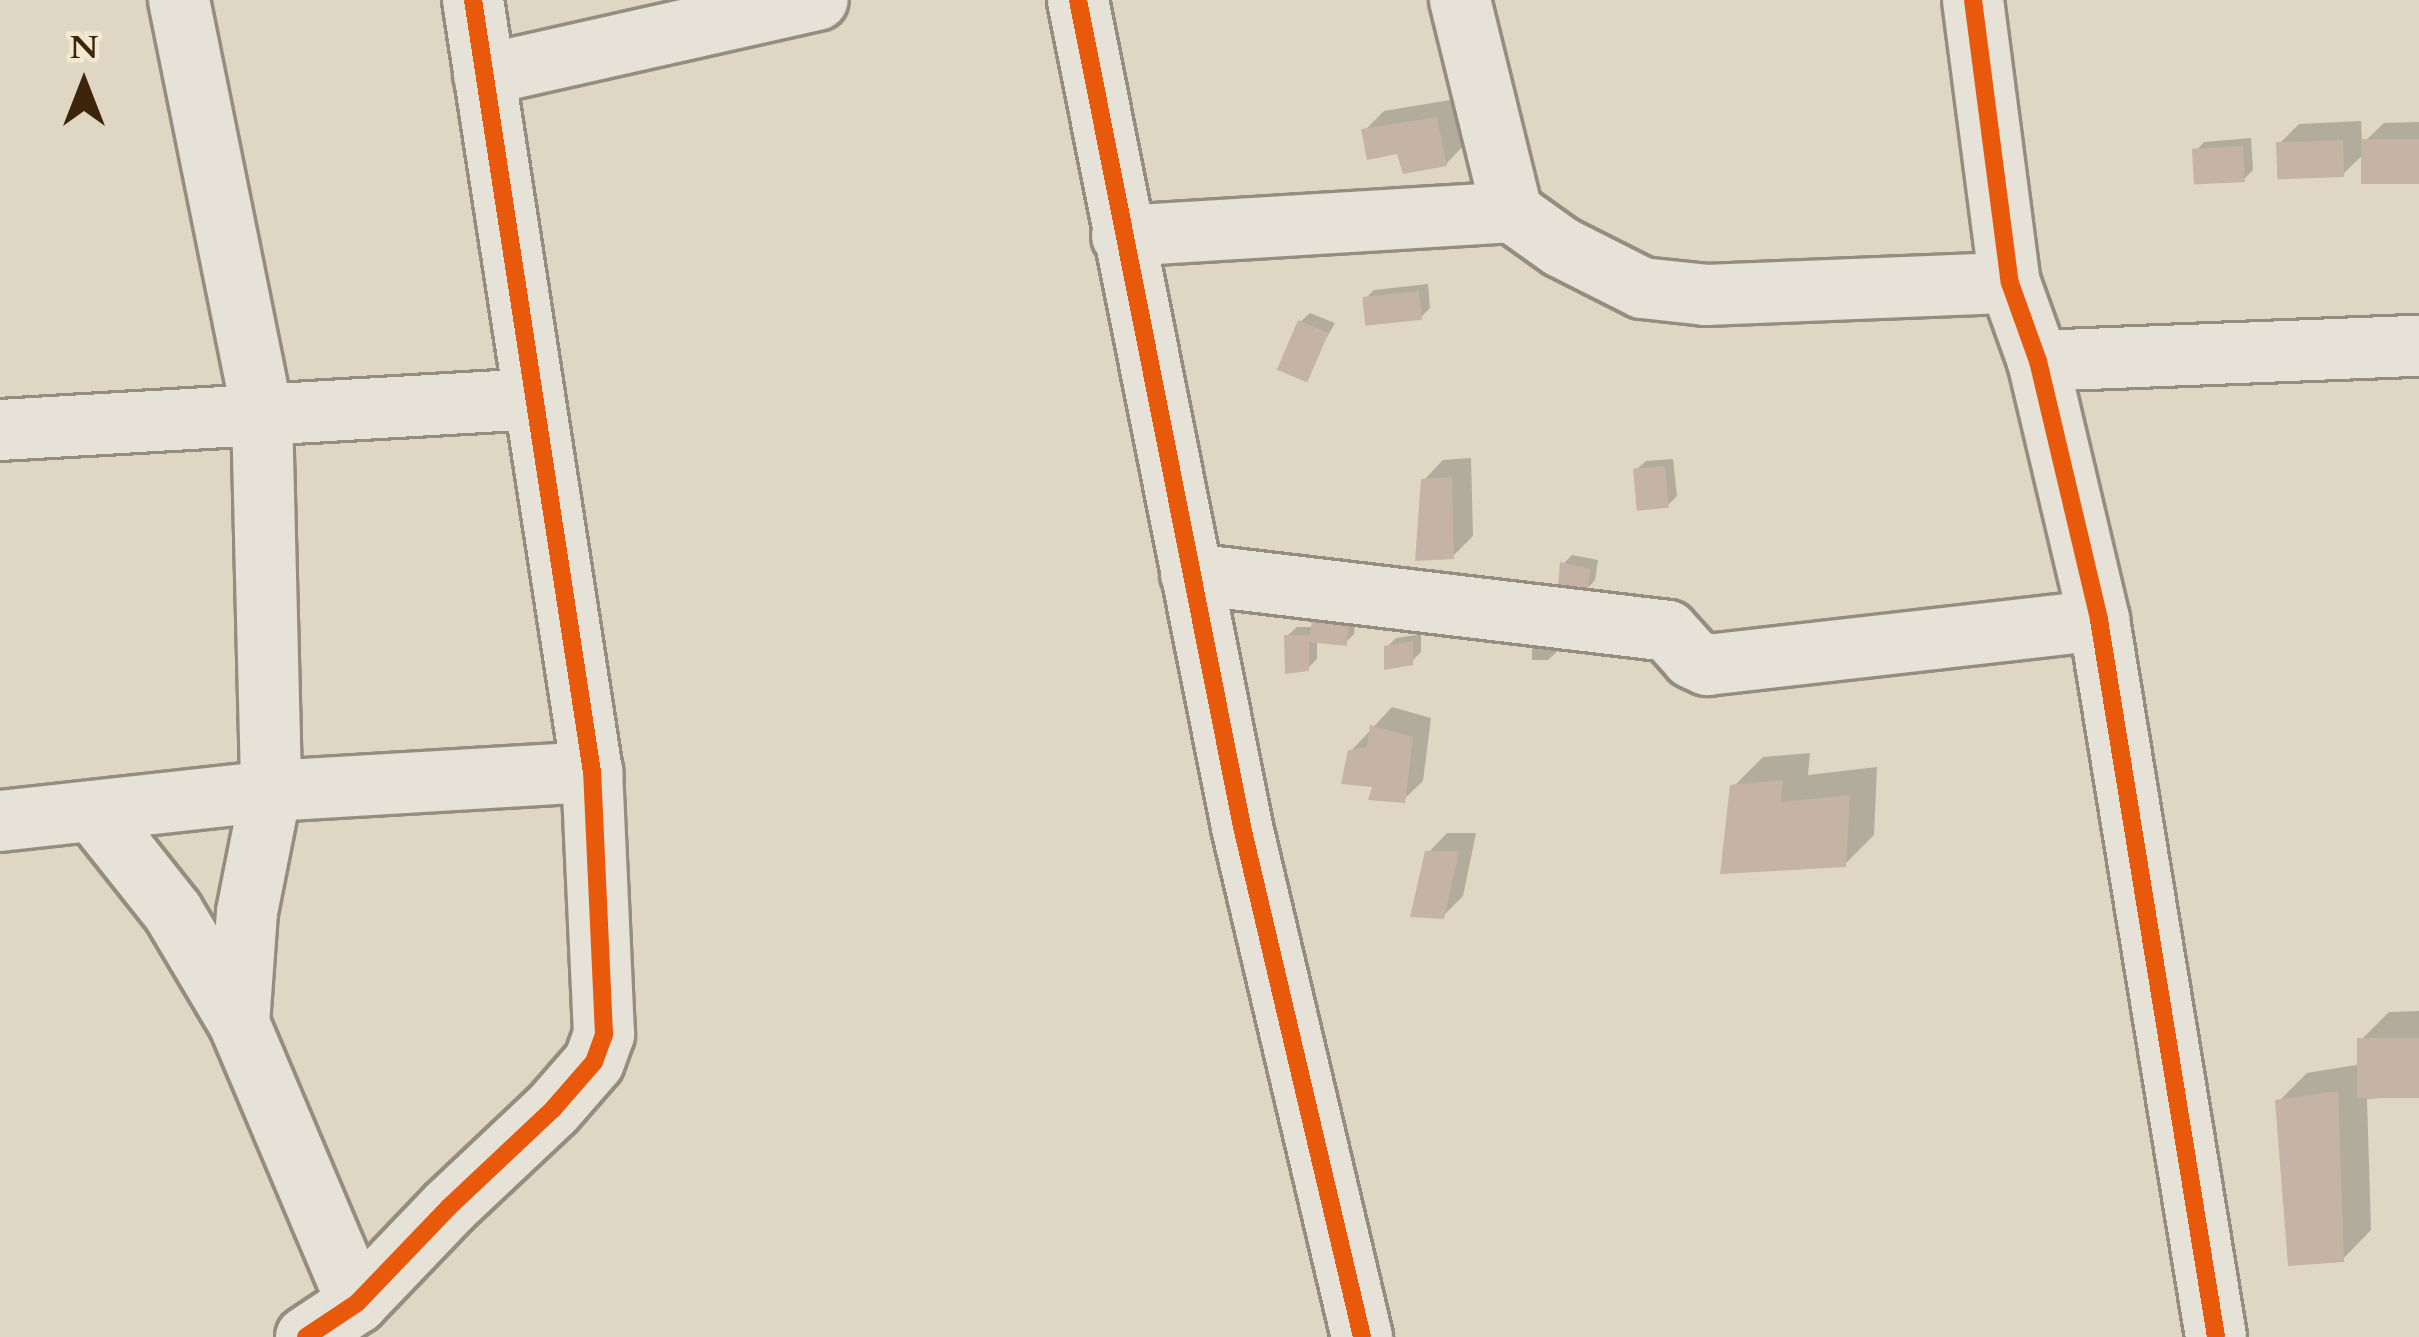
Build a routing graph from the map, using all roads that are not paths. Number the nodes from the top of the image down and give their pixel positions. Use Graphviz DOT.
graph roads {
  1 [pos="179,0"];
  2 [pos="473,0"];
  3 [pos="818,0"];
  4 [pos="1078,0"];
  5 [pos="1460,0"];
  6 [pos="1972,0"];
  7 [pos="484,75"];
  8 [pos="1513,212"];
  9 [pos="1122,236"];
  10 [pos="2010,283"];
  11 [pos="2419,346"];
  12 [pos="2038,361"];
  13 [pos="534,399"];
  14 [pos="262,413"];
  15 [pos="0,430"];
  16 [pos="1191,574"];
  17 [pos="2099,620"];
  18 [pos="592,772"];
  19 [pos="271,791"];
  20 [pos="93,811"];
  21 [pos="0,821"];
  22 [pos="239,1023"];
  23 [pos="357,1303"];
  24 [pos="306,1337"];
  25 [pos="1362,1337"];
  26 [pos="2216,1337"];
  1 -- 14 [label="street"];
  2 -- 7 [label="street"];
  3 -- 7 [label="street"];
  4 -- 9 [label="street"];
  5 -- 8 [label="street"];
  6 -- 10 [label="street"];
  7 -- 13 [label="street"];
  8 -- 9 [label="street"];
  8 -- 10 [label="street"];
  9 -- 16 [label="street"];
  10 -- 12 [label="street"];
  11 -- 12 [label="street"];
  12 -- 17 [label="street"];
  13 -- 14 [label="street"];
  13 -- 18 [label="street"];
  14 -- 15 [label="street"];
  14 -- 19 [label="street"];
  16 -- 17 [label="street"];
  16 -- 25 [label="street"];
  17 -- 26 [label="street"];
  18 -- 19 [label="street"];
  18 -- 23 [label="street"];
  19 -- 20 [label="street"];
  19 -- 22 [label="street"];
  20 -- 21 [label="street"];
  20 -- 22 [label="street"];
  22 -- 23 [label="street"];
  23 -- 24 [label="street"];
}
